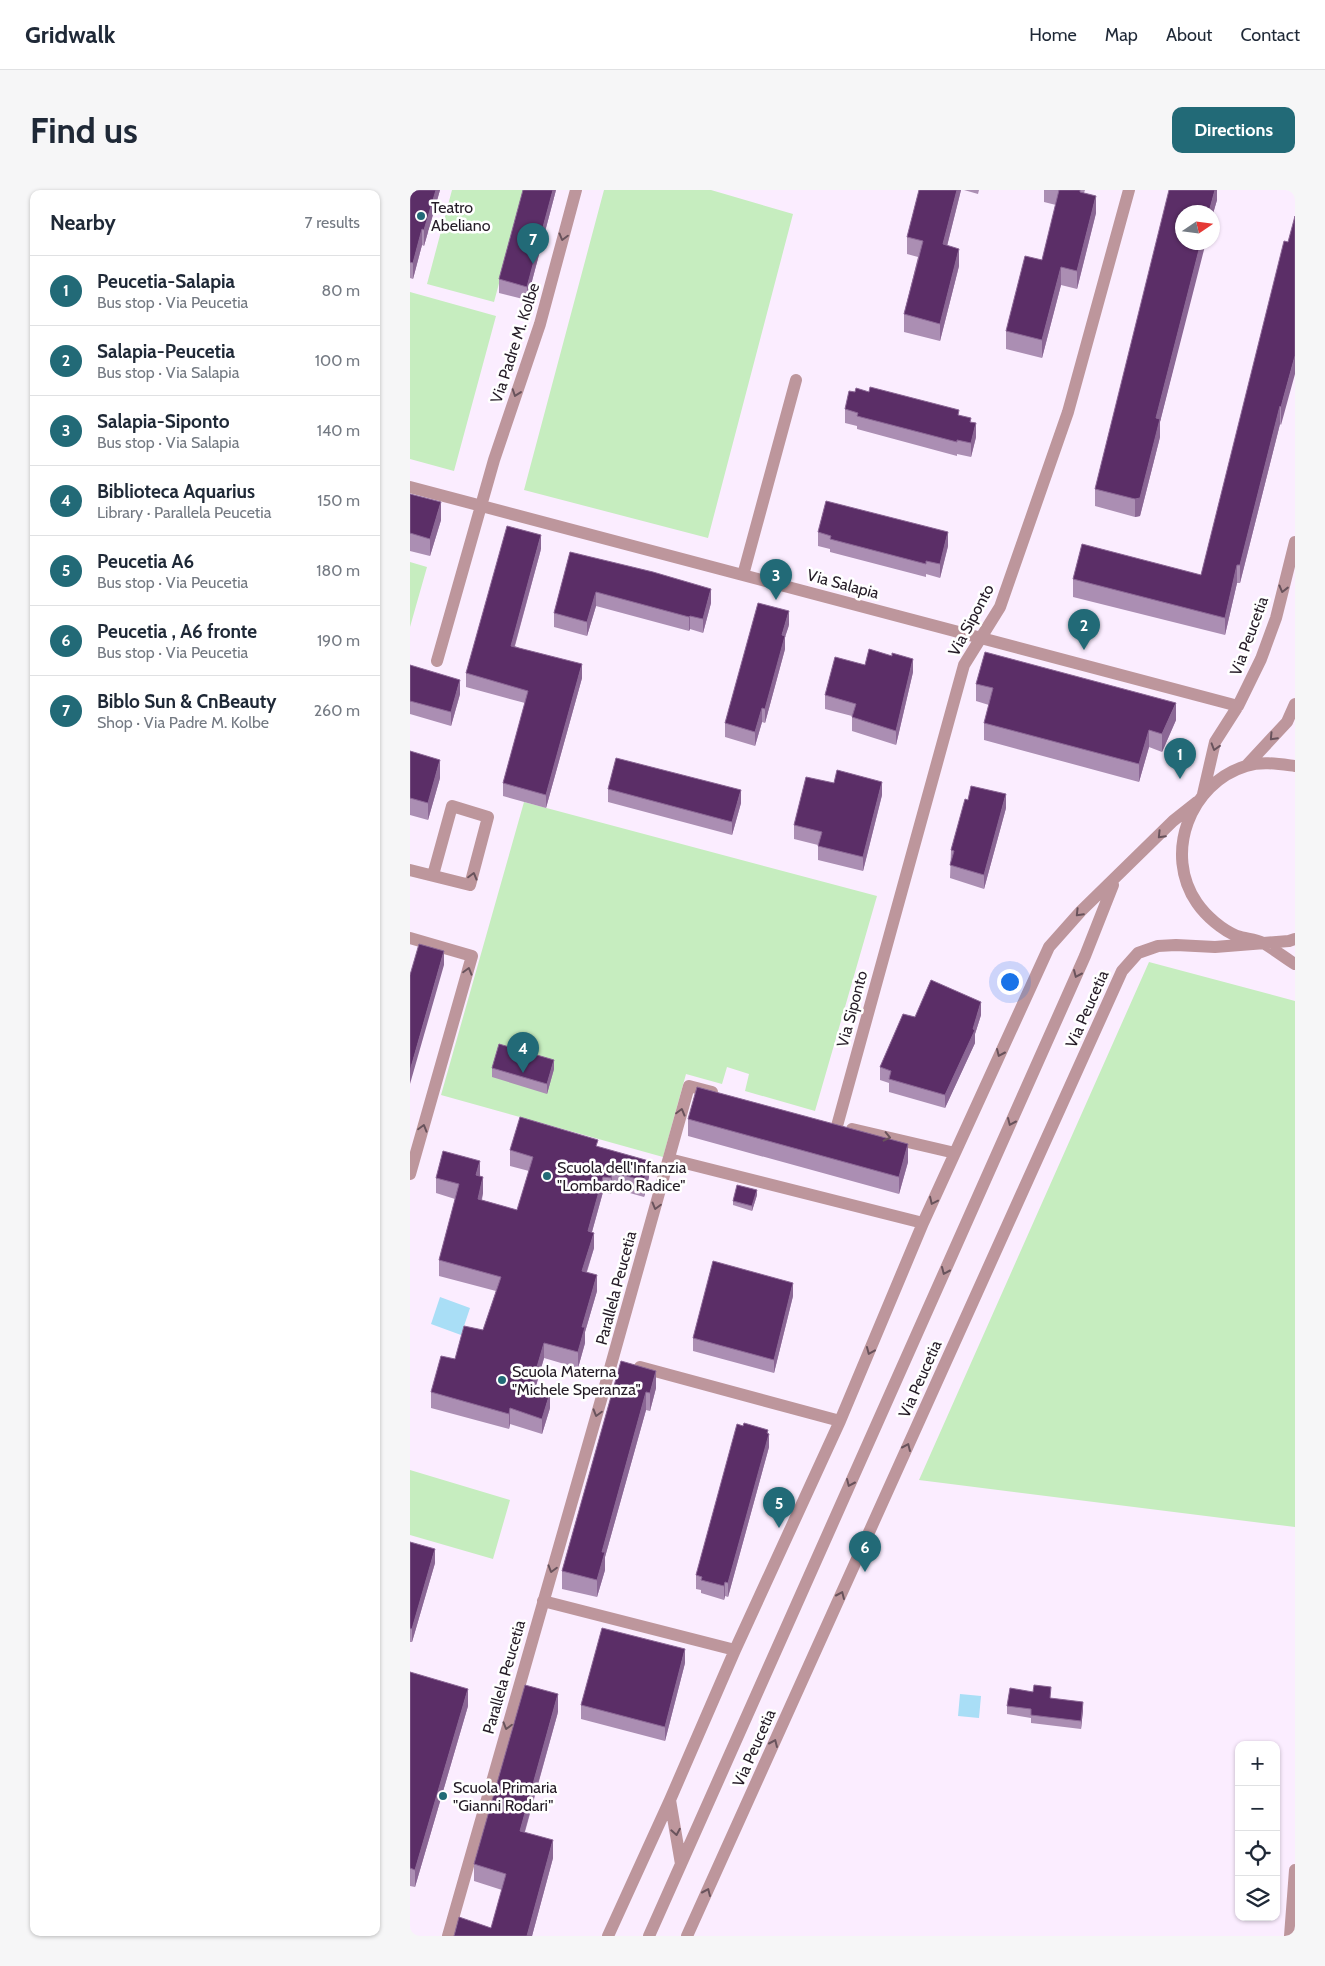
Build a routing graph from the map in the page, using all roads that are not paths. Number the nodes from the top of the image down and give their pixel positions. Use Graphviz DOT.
graph roads {
  1 [pos="576,190"];
  2 [pos="1129,190"];
  3 [pos="796,380"];
  4 [pos="410,487"];
  5 [pos="481,506"];
  6 [pos="1295,542"];
  7 [pos="743,575"];
  8 [pos="980,637"];
  9 [pos="437,661"];
  10 [pos="1295,704"];
  11 [pos="1238,706"];
  12 [pos="1246,766"];
  13 [pos="1295,766"];
  14 [pos="1200,798"];
  15 [pos="410,870"];
  16 [pos="433,875"];
  17 [pos="1115,880"];
  18 [pos="410,938"];
  19 [pos="1295,939"];
  20 [pos="1262,943"];
  21 [pos="1295,964"];
  22 [pos="726,1096"];
  23 [pos="955,1153"];
  24 [pos="669,1159"];
  25 [pos="412,1161"];
  26 [pos="410,1174"];
  27 [pos="923,1223"];
  28 [pos="623,1362"];
  29 [pos="840,1421"];
  30 [pos="543,1601"];
  31 [pos="734,1650"];
  32 [pos="670,1800"];
  33 [pos="681,1864"];
  34 [pos="1295,1870"];
  35 [pos="448,1936"];
  36 [pos="608,1936"];
  37 [pos="649,1936"];
  38 [pos="687,1936"];
  39 [pos="1290,1936"];
  1 -- 5 [label="street, Via Padre M. Kolbe, one-way"];
  2 -- 8 [label="street, Via Siponto"];
  3 -- 7 [label="street"];
  4 -- 5 [label="street, Via Salapia"];
  5 -- 7 [label="street, Via Salapia"];
  5 -- 9 [label="street, Via Padre M. Kolbe"];
  6 -- 11 [label="street, Via Peucetia, one-way"];
  7 -- 8 [label="street, Via Salapia"];
  8 -- 11 [label="street, Via Salapia"];
  8 -- 23 [label="street, Via Siponto, one-way"];
  10 -- 12 [label="street, one-way"];
  11 -- 14 [label="street, Via Peucetia, one-way"];
  12 -- 13 [label="street, Via Peucetia"];
  12 -- 14 [label="street, Via Peucetia"];
  14 -- 17 [label="street, Via Peucetia, one-way"];
  14 -- 20 [label="street, Via Peucetia"];
  15 -- 16 [label="street"];
  16 -- 16 [label="street, one-way"];
  17 -- 23 [label="street, Via Peucetia, one-way"];
  17 -- 33 [label="street, Via Peucetia, one-way"];
  25 -- 18 [label="street, one-way"];
  19 -- 20 [label="street, Via Peucetia"];
  20 -- 21 [label="street, Via Peucetia"];
  38 -- 20 [label="street, Via Peucetia, one-way"];
  24 -- 22 [label="street, Parallela Peucetia, one-way"];
  23 -- 27 [label="street, Via Peucetia, one-way"];
  24 -- 27 [label="street"];
  24 -- 28 [label="street, Parallela Peucetia, one-way"];
  25 -- 26 [label="street"];
  27 -- 29 [label="street, Via Peucetia, one-way"];
  28 -- 29 [label="street"];
  28 -- 30 [label="street, Parallela Peucetia, one-way"];
  29 -- 31 [label="street, Via Peucetia"];
  30 -- 31 [label="street"];
  30 -- 35 [label="street, Parallela Peucetia, one-way"];
  31 -- 32 [label="street, Via Peucetia"];
  32 -- 33 [label="street, one-way"];
  32 -- 36 [label="street, Via Peucetia"];
  33 -- 37 [label="street, Via Peucetia"];
  34 -- 39 [label="street"];
}
